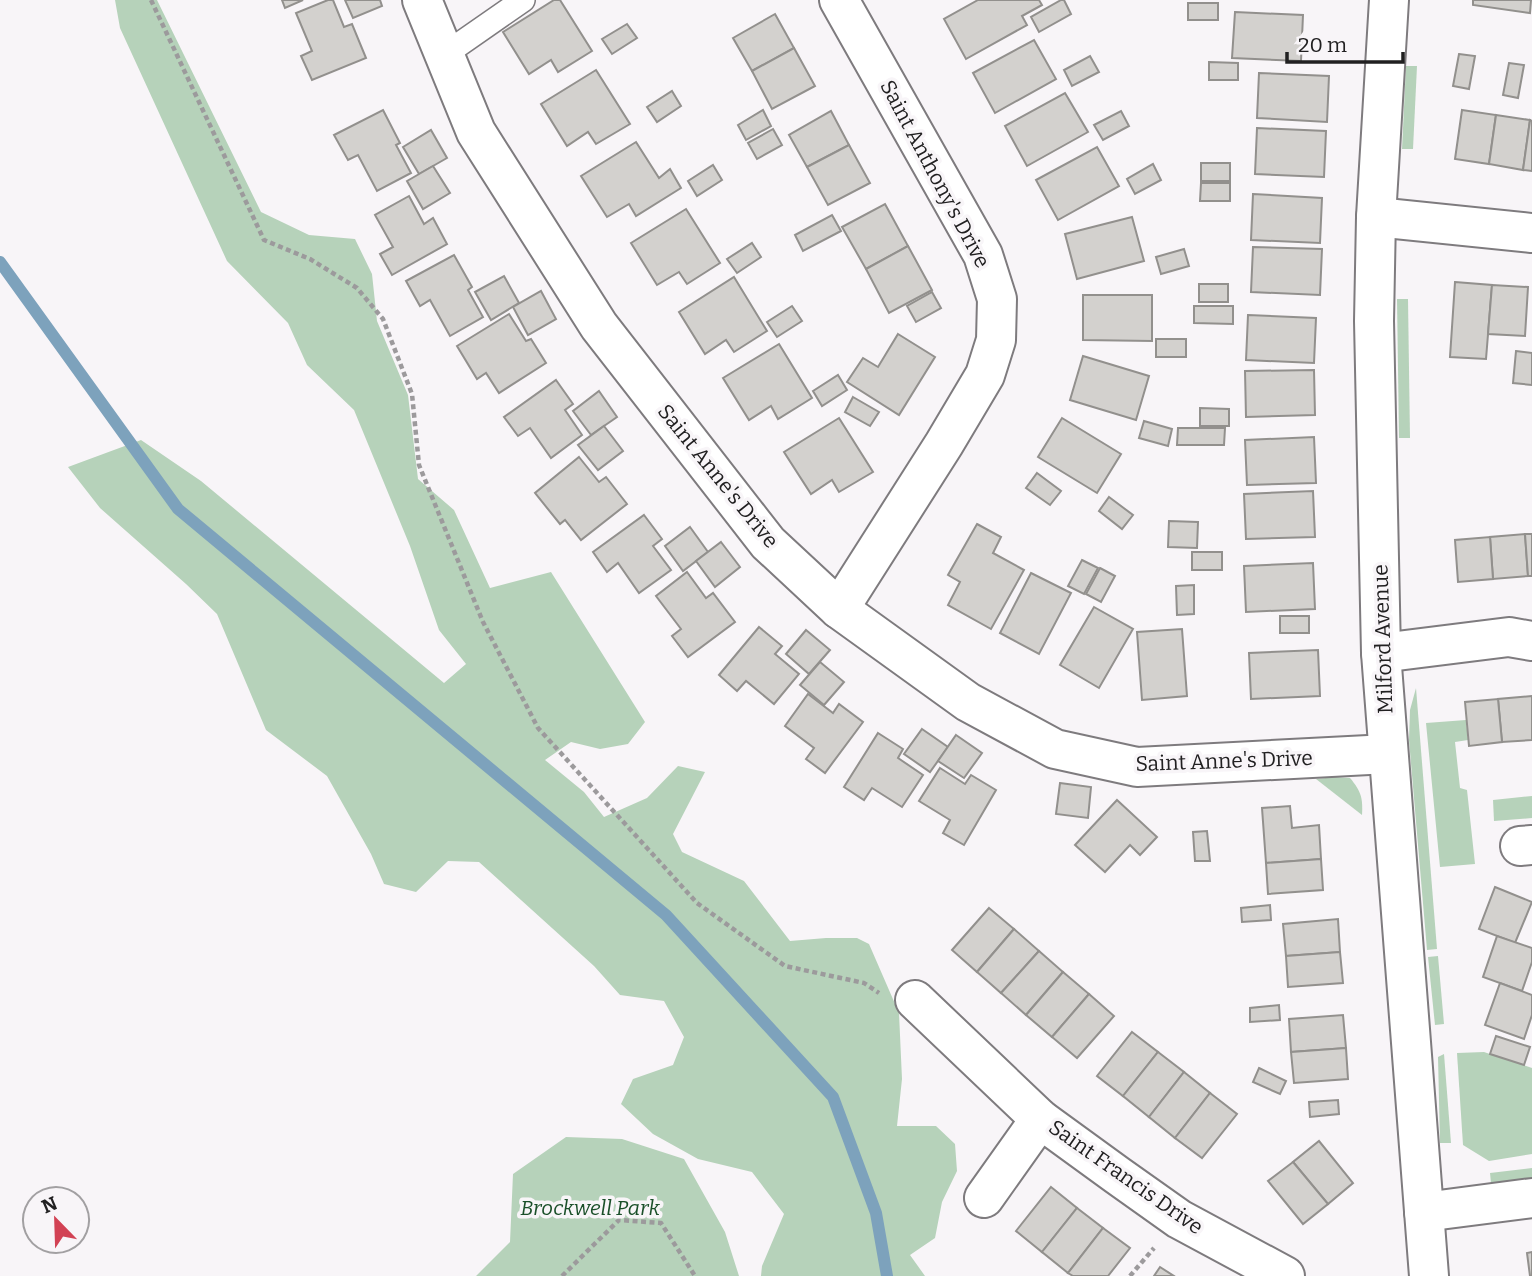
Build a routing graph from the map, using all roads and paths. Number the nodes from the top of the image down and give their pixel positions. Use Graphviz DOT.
graph roads {
  1 [pos="152,0"];
  2 [pos="422,0"];
  3 [pos="523,0"];
  4 [pos="839,0"];
  5 [pos="1389,0"];
  6 [pos="444,55"];
  7 [pos="1376,217"];
  8 [pos="1532,233"];
  9 [pos="839,609"];
  10 [pos="1532,641"];
  11 [pos="1381,653"];
  12 [pos="1388,754"];
  13 [pos="915,1000"];
  14 [pos="1040,1119"];
  15 [pos="984,1198"];
  16 [pos="1532,1198"];
  17 [pos="1424,1212"];
  18 [pos="562,1276"];
  19 [pos="695,1276"];
  20 [pos="1285,1276"];
  21 [pos="1429,1276"];
  1 -- 13 [label="path"];
  2 -- 6 [label="street, Saint Anne's Drive"];
  3 -- 6 [label="lane"];
  4 -- 9 [label="street, Saint Anthony's Drive"];
  5 -- 7 [label="street, Milford Avenue"];
  6 -- 9 [label="street, Saint Anne's Drive"];
  7 -- 8 [label="street"];
  7 -- 11 [label="street, Milford Avenue"];
  9 -- 12 [label="street, Saint Anne's Drive"];
  10 -- 11 [label="street"];
  11 -- 12 [label="street, Milford Avenue"];
  12 -- 17 [label="street, Milford Avenue"];
  13 -- 14 [label="street, Saint Francis Drive"];
  14 -- 15 [label="street, Saint Francis Drive"];
  14 -- 20 [label="street, Saint Francis Drive"];
  16 -- 17 [label="street"];
  17 -- 21 [label="street, Milford Avenue"];
  18 -- 19 [label="path"];
}
